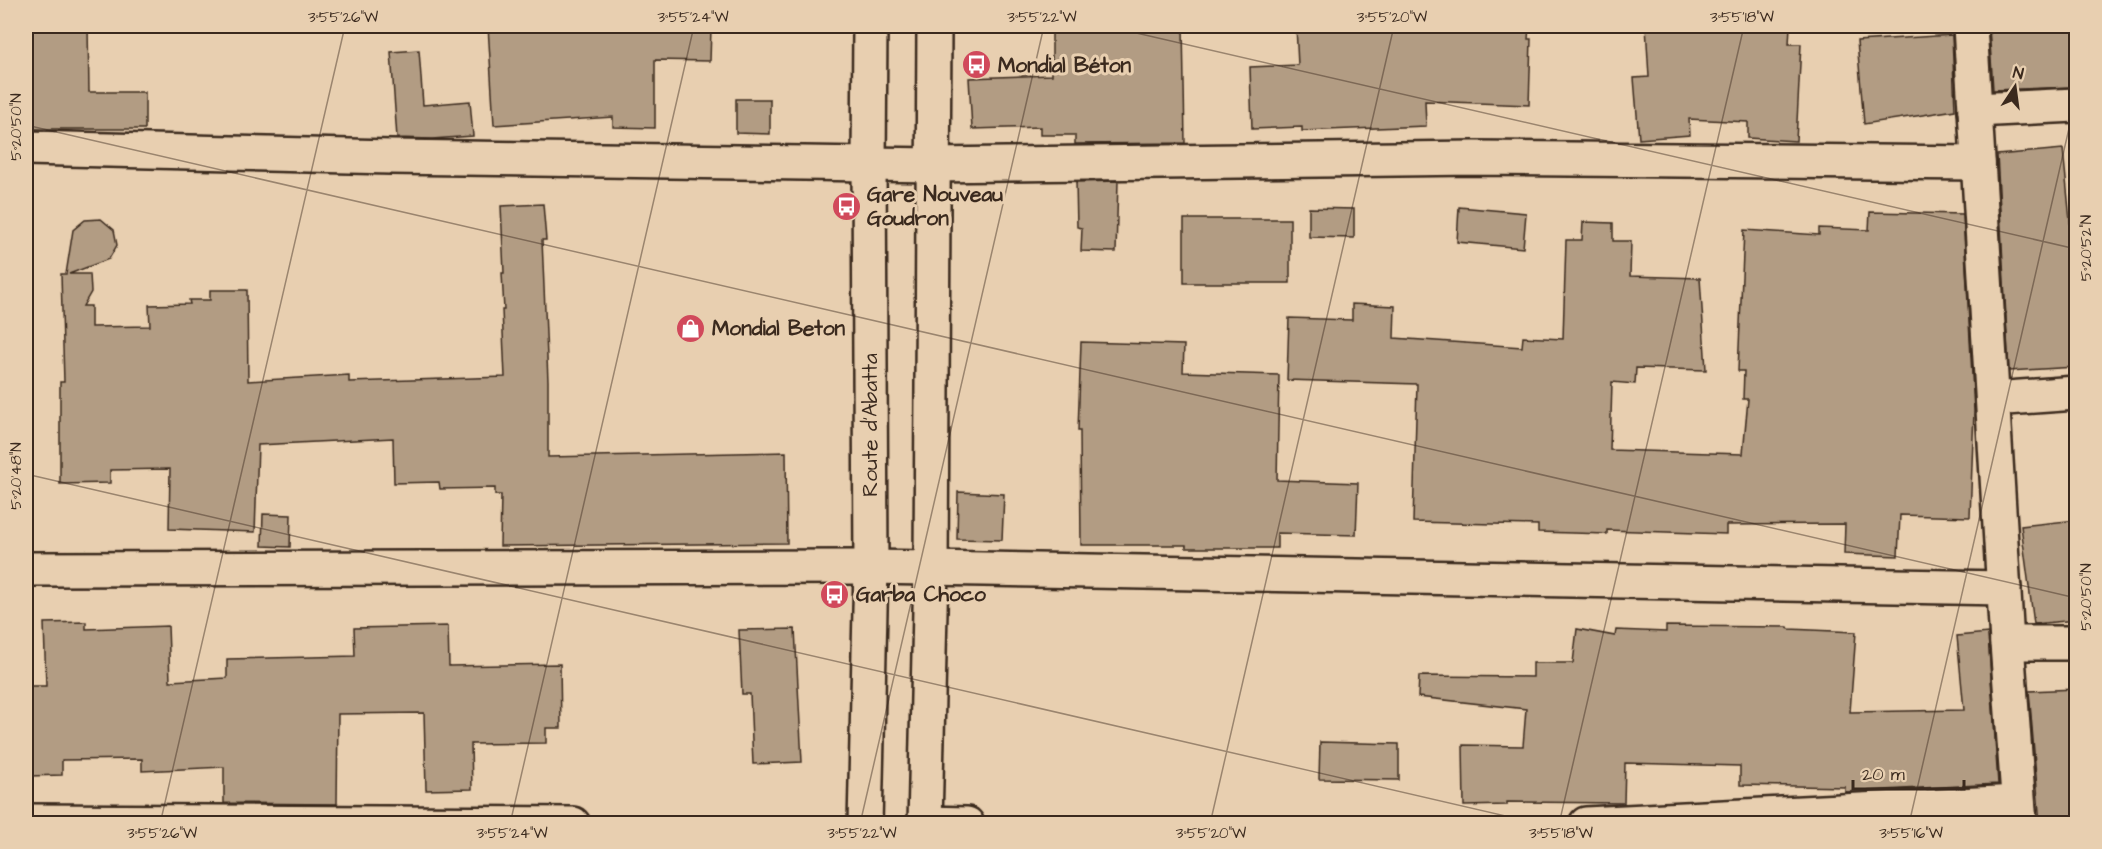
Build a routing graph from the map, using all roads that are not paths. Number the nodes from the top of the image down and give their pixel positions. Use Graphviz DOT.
graph roads {
  1 [pos="870,26"];
  2 [pos="934,26"];
  3 [pos="1970,26"];
  4 [pos="2076,105"];
  5 [pos="1975,110"];
  6 [pos="26,148"];
  7 [pos="869,163"];
  8 [pos="1978,163"];
  9 [pos="934,165"];
  10 [pos="2076,393"];
  11 [pos="1993,399"];
  12 [pos="871,567"];
  13 [pos="931,568"];
  14 [pos="26,569"];
  15 [pos="2004,588"];
  16 [pos="2007,643"];
  17 [pos="2076,643"];
  18 [pos="2019,813"];
  19 [pos="26,821"];
  20 [pos="925,823"];
  21 [pos="573,824"];
  22 [pos="864,824"];
  23 [pos="967,824"];
  24 [pos="1586,824"];
  1 -- 7 [label="street, Route d'Abatta"];
  2 -- 9 [label="street"];
  3 -- 5 [label="street"];
  4 -- 5 [label="street"];
  5 -- 8 [label="street"];
  6 -- 7 [label="street"];
  7 -- 9 [label="street"];
  7 -- 12 [label="street, Route d'Abatta"];
  8 -- 9 [label="street"];
  8 -- 11 [label="street"];
  9 -- 13 [label="street"];
  10 -- 11 [label="street"];
  11 -- 15 [label="street"];
  12 -- 13 [label="street"];
  12 -- 14 [label="street"];
  12 -- 22 [label="street, Route d'Abatta"];
  13 -- 15 [label="street"];
  13 -- 20 [label="street"];
  15 -- 16 [label="street"];
  16 -- 17 [label="street"];
  16 -- 18 [label="street"];
  18 -- 24 [label="street"];
  19 -- 21 [label="street"];
  20 -- 23 [label="street"];
}
